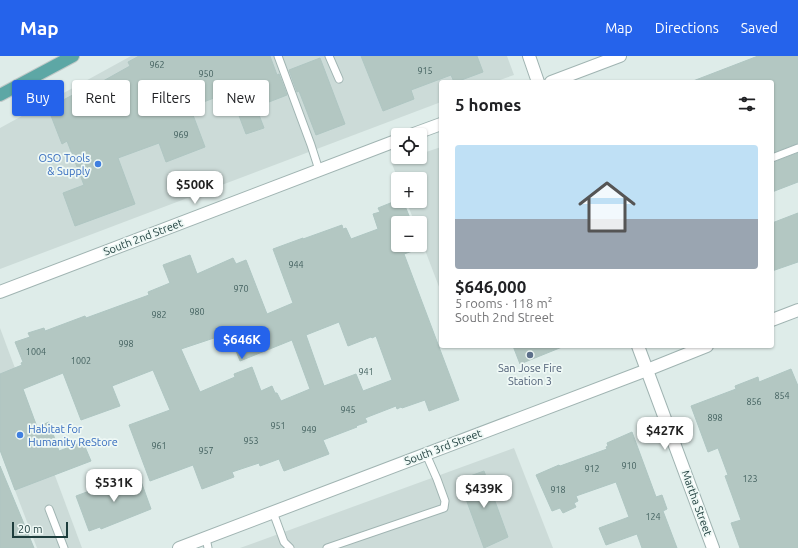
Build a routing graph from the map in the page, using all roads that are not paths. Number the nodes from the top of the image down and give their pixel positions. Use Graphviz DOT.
graph roads {
  1 [pos="73,56"];
  2 [pos="278,56"];
  3 [pos="329,56"];
  4 [pos="529,56"];
  5 [pos="620,56"];
  6 [pos="339,78"];
  7 [pos="537,80"];
  8 [pos="556,80"];
  9 [pos="0,95"];
  10 [pos="439,125"];
  11 [pos="427,129"];
  12 [pos="391,143"];
  13 [pos="798,148"];
  14 [pos="774,157"];
  15 [pos="319,170"];
  16 [pos="0,292"];
  17 [pos="798,310"];
  18 [pos="774,319"];
  19 [pos="639,348"];
  20 [pos="702,348"];
  21 [pos="647,370"];
  22 [pos="426,454"];
  23 [pos="49,509"];
  24 [pos="273,512"];
  25 [pos="207,543"];
  26 [pos="64,548"];
  27 [pos="179,548"];
  28 [pos="290,548"];
  29 [pos="326,548"];
  30 [pos="713,548"];
  1 -- 9 [label="main road"];
  2 -- 15 [label="lane"];
  3 -- 6 [label="lane"];
  4 -- 7 [label="street"];
  5 -- 8 [label="street"];
  10 -- 11 [label="street"];
  12 -- 15 [label="street, South 2nd Street"];
  13 -- 14 [label="lane"];
  15 -- 16 [label="street, South 2nd Street"];
  17 -- 18 [label="street"];
  19 -- 21 [label="street, Martha Street"];
  20 -- 21 [label="street, South 3rd Street"];
  21 -- 22 [label="street, South 3rd Street"];
  21 -- 30 [label="street, Martha Street"];
  22 -- 24 [label="street, South 3rd Street"];
  22 -- 29 [label="lane"];
  23 -- 26 [label="lane"];
  24 -- 25 [label="street, South 3rd Street"];
  24 -- 28 [label="lane"];
  25 -- 27 [label="street, South 3rd Street"];
}
